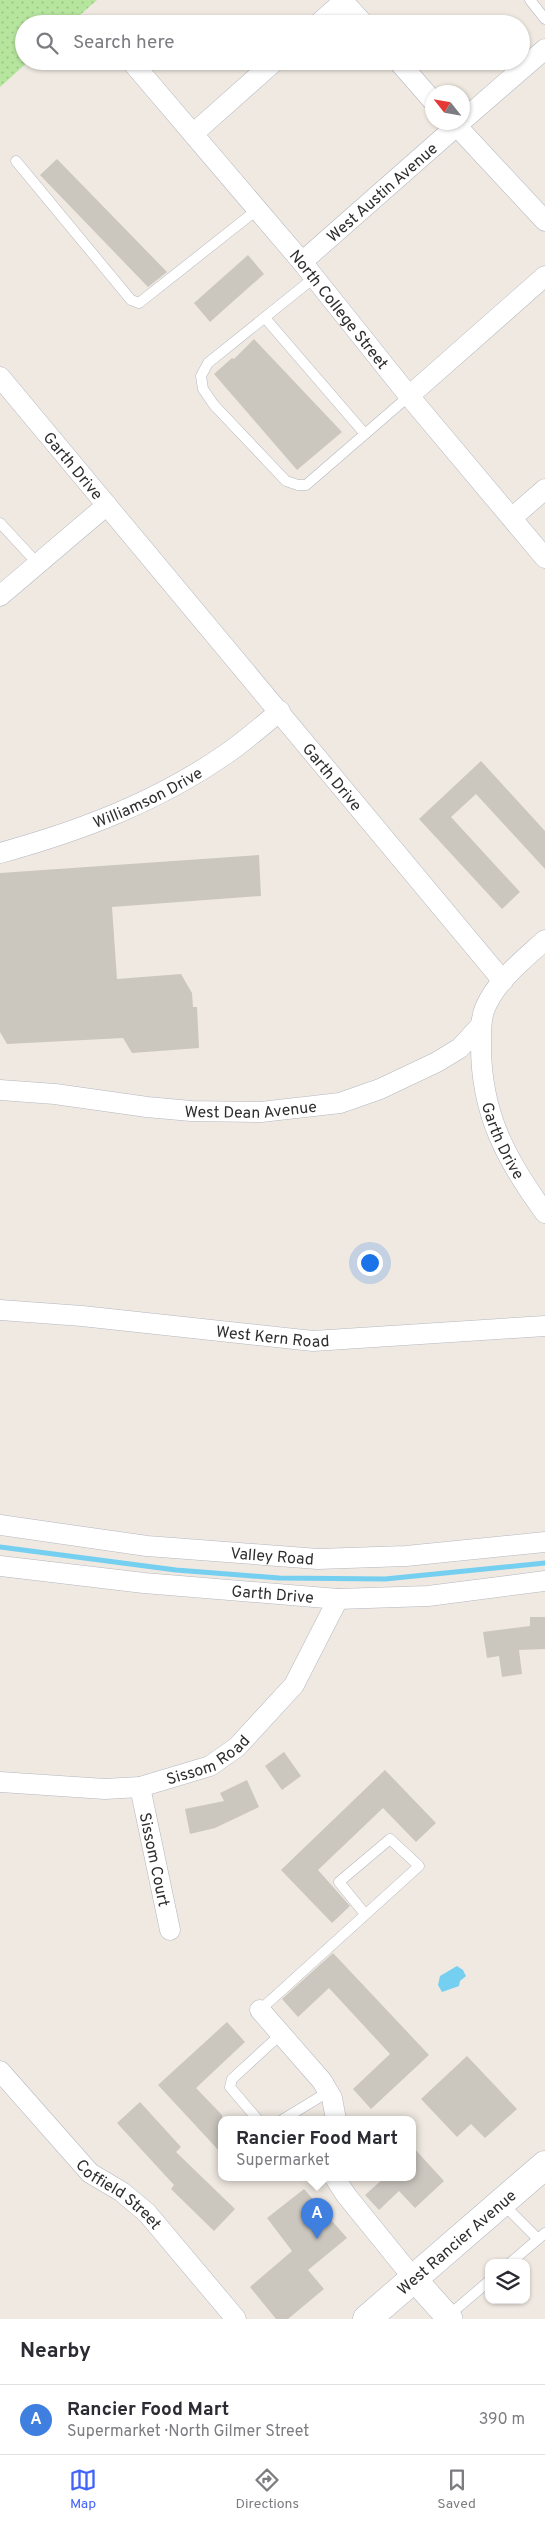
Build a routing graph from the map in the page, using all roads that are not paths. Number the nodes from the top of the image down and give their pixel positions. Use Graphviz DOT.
graph roads {
  1 [pos="344,0"];
  2 [pos="530,0"];
  3 [pos="328,15"];
  4 [pos="356,15"];
  5 [pos="545,19"];
  6 [pos="545,49"];
  7 [pos="530,62"];
  8 [pos="139,70"];
  9 [pos="265,70"];
  10 [pos="406,70"];
  11 [pos="520,70"];
  12 [pos="425,92"];
  13 [pos="470,113"];
  14 [pos="450,130"];
  15 [pos="464,130"];
  16 [pos="194,133"];
  17 [pos="16,161"];
  18 [pos="258,209"];
  19 [pos="545,222"];
  20 [pos="302,262"];
  21 [pos="545,276"];
  22 [pos="314,277"];
  23 [pos="265,318"];
  24 [pos="0,377"];
  25 [pos="409,396"];
  26 [pos="365,434"];
  27 [pos="545,489"];
  28 [pos="107,505"];
  29 [pos="513,518"];
  30 [pos="1,525"];
  31 [pos="545,558"];
  32 [pos="38,564"];
  33 [pos="0,596"];
  34 [pos="280,711"];
  35 [pos="0,853"];
  36 [pos="545,940"];
  37 [pos="503,981"];
  38 [pos="481,1025"];
  39 [pos="0,1090"];
  40 [pos="545,1213"];
  41 [pos="0,1310"];
  42 [pos="545,1326"];
  43 [pos="0,1525"];
  44 [pos="545,1542"];
  45 [pos="0,1566"];
  46 [pos="545,1581"];
  47 [pos="338,1599"];
  48 [pos="0,1782"];
  49 [pos="140,1787"];
  50 [pos="365,1914"];
  51 [pos="170,1930"];
  52 [pos="260,2010"];
  53 [pos="281,2034"];
  54 [pos="0,2071"];
  55 [pos="328,2092"];
  56 [pos="255,2116"];
  57 [pos="289,2116"];
  58 [pos="335,2116"];
  59 [pos="545,2165"];
  60 [pos="337,2181"];
  61 [pos="502,2202"];
  62 [pos="541,2236"];
  63 [pos="515,2259"];
  64 [pos="414,2279"];
  65 [pos="485,2285"];
  66 [pos="449,2318"];
  67 [pos="236,2319"];
  68 [pos="367,2319"];
  1 -- 3 [label="street"];
  1 -- 4 [label="street"];
  2 -- 5 [label="lane"];
  6 -- 7 [label="street, West Austin Avenue"];
  8 -- 16 [label="street, North College Street"];
  9 -- 16 [label="street"];
  10 -- 12 [label="street"];
  11 -- 13 [label="street, West Austin Avenue"];
  14 -- 20 [label="street, West Austin Avenue"];
  15 -- 19 [label="street"];
  16 -- 18 [label="street, North College Street"];
  17 -- 18 [label="lane"];
  18 -- 20 [label="street, North College Street"];
  20 -- 22 [label="street, North College Street"];
  21 -- 25 [label="street"];
  22 -- 23 [label="lane"];
  22 -- 25 [label="street, North College Street"];
  23 -- 26 [label="lane"];
  23 -- 26 [label="lane"];
  24 -- 28 [label="street, Garth Drive"];
  25 -- 26 [label="lane"];
  25 -- 29 [label="street, North College Street"];
  27 -- 29 [label="street"];
  28 -- 32 [label="street"];
  28 -- 34 [label="street, Garth Drive"];
  29 -- 31 [label="street, North College Street"];
  30 -- 32 [label="lane"];
  32 -- 33 [label="street"];
  34 -- 35 [label="street, Williamson Drive"];
  34 -- 37 [label="street, Garth Drive"];
  36 -- 37 [label="street"];
  37 -- 38 [label="street, Garth Drive"];
  38 -- 39 [label="street, West Dean Avenue"];
  38 -- 40 [label="street, Garth Drive"];
  41 -- 42 [label="street, West Kern Road"];
  43 -- 44 [label="street, Valley Road"];
  45 -- 47 [label="street, Garth Drive"];
  46 -- 47 [label="street, Garth Drive"];
  47 -- 49 [label="street, Sissom Road"];
  48 -- 49 [label="street, Sissom Road"];
  49 -- 51 [label="street, Sissom Court"];
  50 -- 50 [label="lane"];
  50 -- 52 [label="lane"];
  52 -- 53 [label="street"];
  53 -- 55 [label="street"];
  53 -- 56 [label="lane"];
  54 -- 67 [label="street, Coffield Street"];
  55 -- 57 [label="lane"];
  55 -- 58 [label="street"];
  59 -- 61 [label="main road, West Rancier Avenue"];
  60 -- 64 [label="street"];
  61 -- 62 [label="lane"];
  61 -- 64 [label="main road, West Rancier Avenue"];
  62 -- 63 [label="lane"];
  64 -- 66 [label="street"];
  64 -- 68 [label="main road, West Rancier Avenue"];
  65 -- 66 [label="lane"];
}
